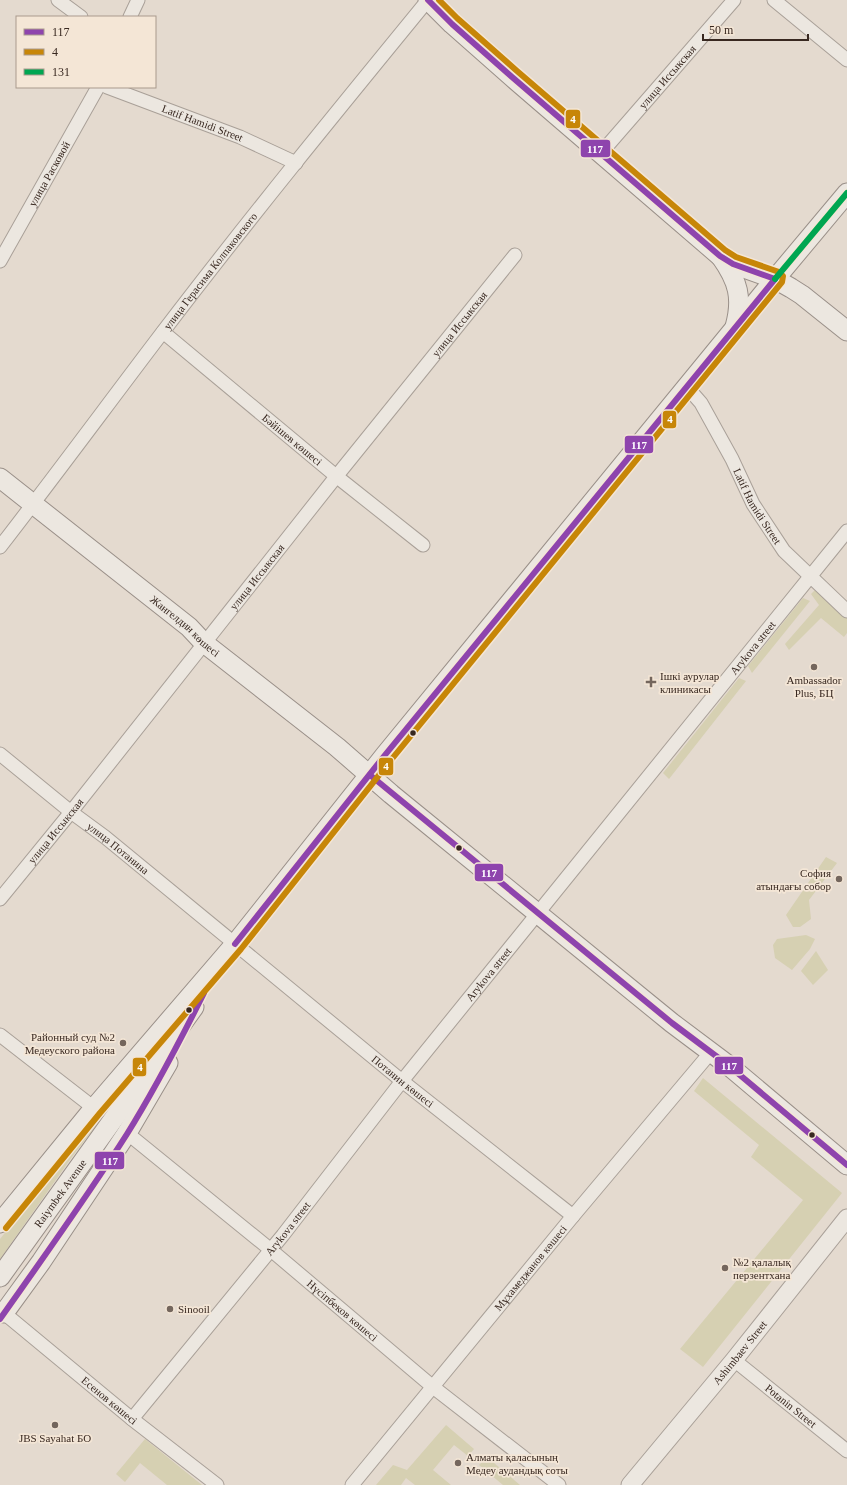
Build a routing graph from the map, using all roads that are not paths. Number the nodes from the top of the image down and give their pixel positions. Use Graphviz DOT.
graph roads {
  1 [pos="58,0"];
  2 [pos="138,0"];
  3 [pos="428,0"];
  4 [pos="734,0"];
  5 [pos="774,0"];
  6 [pos="80,16"];
  7 [pos="130,16"];
  8 [pos="847,60"];
  9 [pos="97,88"];
  10 [pos="110,88"];
  11 [pos="601,153"];
  12 [pos="296,163"];
  13 [pos="847,193"];
  14 [pos="515,255"];
  15 [pos="720,256"];
  16 [pos="0,261"];
  17 [pos="775,279"];
  18 [pos="735,328"];
  19 [pos="847,331"];
  20 [pos="163,332"];
  21 [pos="687,386"];
  22 [pos="336,476"];
  23 [pos="0,478"];
  24 [pos="33,505"];
  25 [pos="847,531"];
  26 [pos="423,545"];
  27 [pos="0,547"];
  28 [pos="812,576"];
  29 [pos="847,611"];
  30 [pos="204,644"];
  31 [pos="0,754"];
  32 [pos="370,775"];
  33 [pos="71,812"];
  34 [pos="0,899"];
  35 [pos="539,913"];
  36 [pos="236,944"];
  37 [pos="204,993"];
  38 [pos="0,1034"];
  39 [pos="711,1052"];
  40 [pos="402,1081"];
  41 [pos="94,1108"];
  42 [pos="127,1134"];
  43 [pos="847,1165"];
  44 [pos="573,1216"];
  45 [pos="847,1218"];
  46 [pos="0,1223"];
  47 [pos="271,1250"];
  48 [pos="0,1277"];
  49 [pos="4,1313"];
  50 [pos="734,1360"];
  51 [pos="433,1387"];
  52 [pos="132,1419"];
  53 [pos="847,1451"];
  54 [pos="217,1485"];
  55 [pos="352,1485"];
  56 [pos="559,1485"];
  57 [pos="630,1485"];
  1 -- 6 [label="street"];
  2 -- 7 [label="street"];
  3 -- 11 [label="main road"];
  3 -- 12 [label="street, улица Герасима Колпаковского"];
  4 -- 11 [label="street, улица Иссыкская"];
  5 -- 8 [label="street"];
  9 -- 16 [label="street, улица Расковой"];
  10 -- 12 [label="street, Latif Hamidi Street"];
  11 -- 15 [label="main road"];
  12 -- 20 [label="street, улица Герасима Колпаковского"];
  13 -- 17 [label="main road, Raiymbek Avenue"];
  14 -- 22 [label="street, улица Иссыкская"];
  15 -- 17 [label="main road"];
  15 -- 18 [label="main road"];
  17 -- 18 [label="main road, Raiymbek Avenue"];
  17 -- 19 [label="main road"];
  18 -- 21 [label="main road, Raiymbek Avenue"];
  20 -- 22 [label="street, Бәйішев көшесі"];
  20 -- 24 [label="street, улица Герасима Колпаковского"];
  21 -- 28 [label="street, Latif Hamidi Street"];
  21 -- 32 [label="main road, Raiymbek Avenue"];
  22 -- 26 [label="street, Бәйішев көшесі"];
  22 -- 30 [label="street, улица Иссыкская"];
  23 -- 24 [label="main road, Жангелдин көшесі"];
  24 -- 27 [label="street, улица Герасима Колпаковского"];
  24 -- 30 [label="main road, Жангелдин көшесі"];
  25 -- 28 [label="street, Arykova street"];
  28 -- 29 [label="street, Latif Hamidi Street"];
  28 -- 35 [label="street, Arykova street"];
  30 -- 32 [label="main road, Жангелдин көшесі"];
  30 -- 33 [label="street, улица Иссыкская"];
  31 -- 33 [label="street, улица Потанина"];
  32 -- 35 [label="main road, Жангелдин көшесі"];
  32 -- 36 [label="main road, Raiymbek Avenue"];
  33 -- 34 [label="street, улица Иссыкская"];
  33 -- 36 [label="street, улица Потанина"];
  35 -- 39 [label="main road, Жангелдин көшесі"];
  35 -- 40 [label="street, Arykova street"];
  36 -- 37 [label="main road, Raiymbek Avenue"];
  36 -- 40 [label="street, Потанин көшесі"];
  36 -- 41 [label="main road, Raiymbek Avenue"];
  37 -- 42 [label="main road, Raiymbek Avenue"];
  37 -- 48 [label="main road, Raiymbek Avenue"];
  38 -- 41 [label="street"];
  39 -- 43 [label="main road, Жангелдин көшесі"];
  39 -- 44 [label="street, Мұхамеджанов көшесі"];
  40 -- 44 [label="street, Потанин көшесі"];
  40 -- 47 [label="street, Arykova street"];
  41 -- 46 [label="main road, Raiymbek Avenue"];
  42 -- 47 [label="street, Нүсіпбеков көшесі"];
  42 -- 49 [label="main road, Raiymbek Avenue"];
  44 -- 51 [label="street, Мұхамеджанов көшесі"];
  45 -- 50 [label="street, Ashimbaev Street"];
  47 -- 51 [label="street, Нүсіпбеков көшесі"];
  47 -- 52 [label="street, Arykova street"];
  49 -- 52 [label="street, Есенов көшесі"];
  50 -- 53 [label="street, Potanin Street"];
  50 -- 57 [label="street, Ashimbaev Street"];
  51 -- 55 [label="street, Мұхамеджанов көшесі"];
  51 -- 56 [label="street, Нүсіпбеков көшесі"];
  52 -- 54 [label="street, Есенов көшесі"];
}
